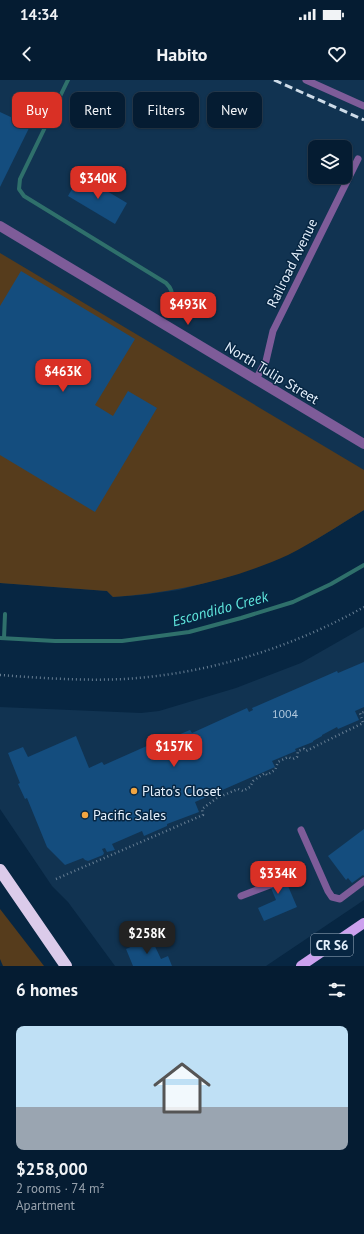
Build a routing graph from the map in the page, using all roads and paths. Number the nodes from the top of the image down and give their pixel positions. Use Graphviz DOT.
graph roads {
  1 [pos="306,80"];
  2 [pos="364,106"];
  3 [pos="358,160"];
  4 [pos="0,226"];
  5 [pos="256,379"];
  6 [pos="364,444"];
  7 [pos="364,607"];
  8 [pos="0,675"];
  9 [pos="364,712"];
  10 [pos="301,830"];
  11 [pos="0,870"];
  12 [pos="299,872"];
  13 [pos="284,878"];
  14 [pos="56,879"];
  15 [pos="364,881"];
  16 [pos="270,885"];
  17 [pos="241,896"];
  18 [pos="364,923"];
  19 [pos="66,966"];
  20 [pos="301,966"];
  1 -- 2 [label="lane"];
  3 -- 5 [label="lane, Railroad Avenue"];
  4 -- 5 [label="street, North Tulip Street"];
  5 -- 6 [label="street, North Tulip Street"];
  7 -- 8 [label="path"];
  9 -- 14 [label="path"];
  10 -- 15 [label="lane"];
  11 -- 19 [label="highway"];
  12 -- 13 [label="lane"];
  16 -- 17 [label="lane"];
  18 -- 20 [label="main road, CR S6"];
}
